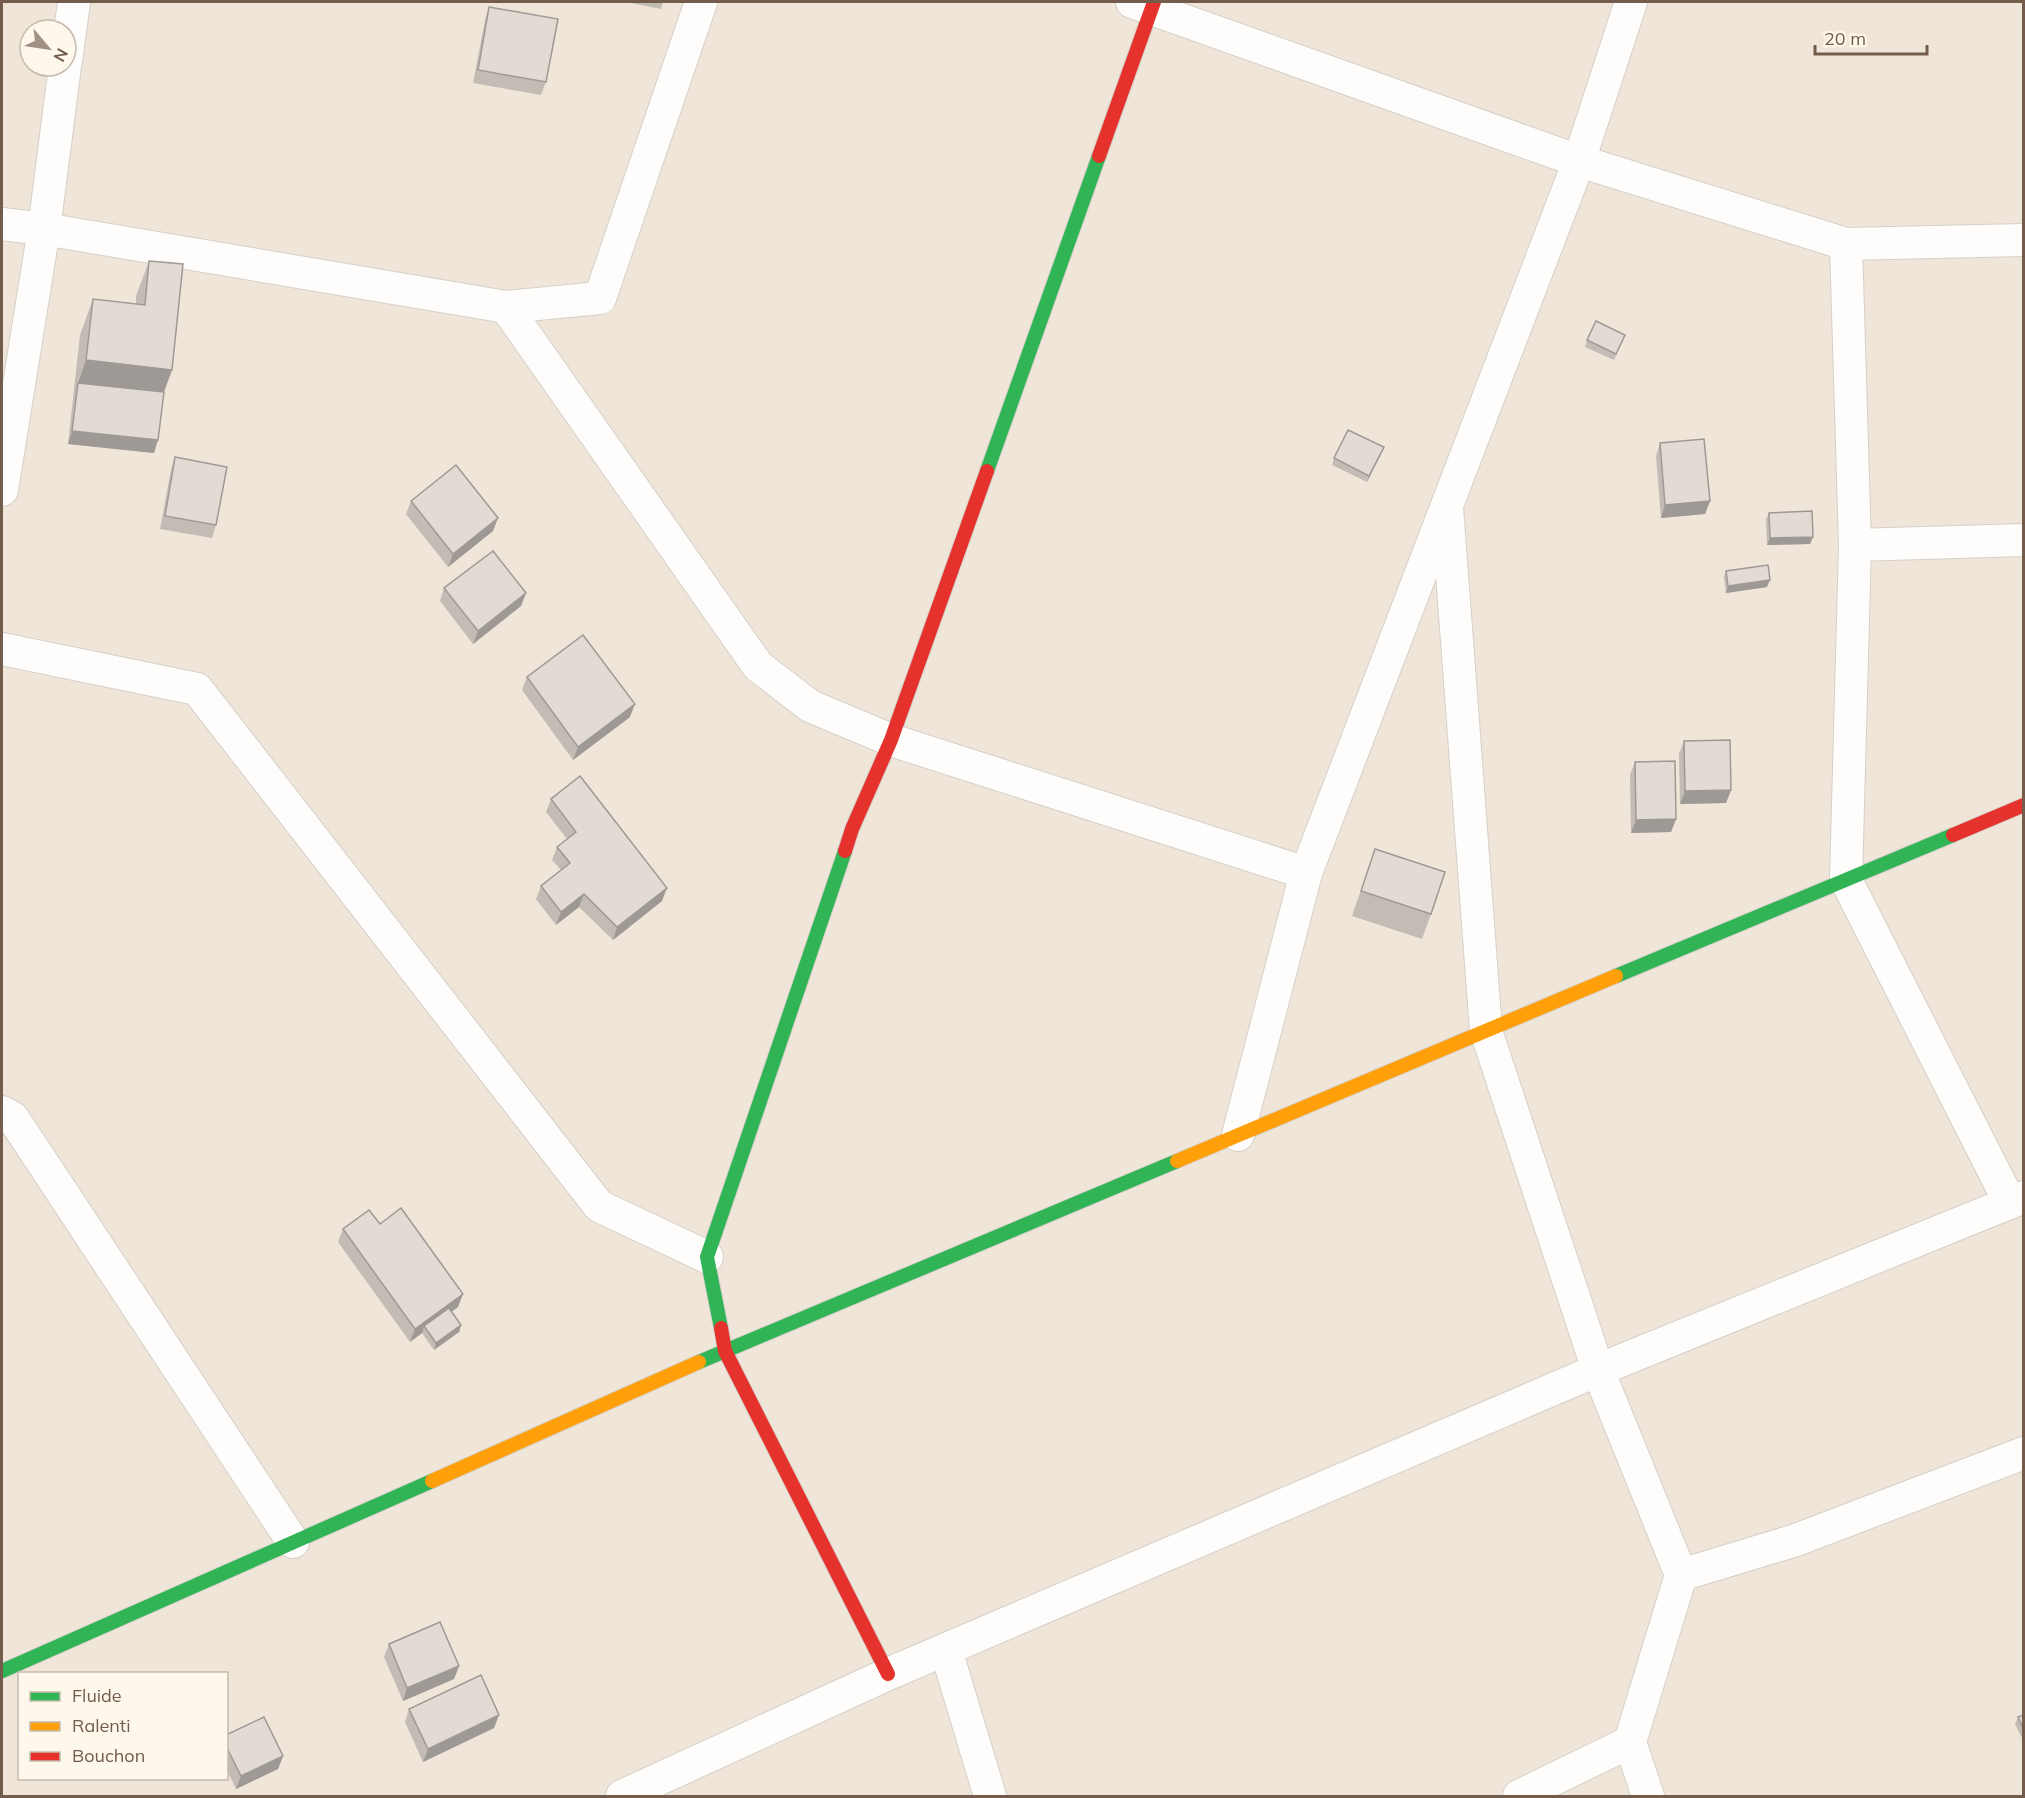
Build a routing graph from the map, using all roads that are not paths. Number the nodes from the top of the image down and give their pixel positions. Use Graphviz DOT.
graph roads {
  1 [pos="74,2"];
  2 [pos="701,2"];
  3 [pos="1631,2"];
  4 [pos="1146,4"];
  5 [pos="72,18"];
  6 [pos="63,78"];
  7 [pos="1579,161"];
  8 [pos="2,224"];
  9 [pos="44,229"];
  10 [pos="2024,240"];
  11 [pos="1846,244"];
  12 [pos="506,307"];
  13 [pos="2,490"];
  14 [pos="1447,507"];
  15 [pos="2024,540"];
  16 [pos="1856,544"];
  17 [pos="2,650"];
  18 [pos="891,740"];
  19 [pos="2024,805"];
  20 [pos="1306,873"];
  21 [pos="1846,880"];
  22 [pos="1486,1031"];
  23 [pos="2,1112"];
  24 [pos="1238,1135"];
  25 [pos="2017,1200"];
  26 [pos="707,1257"];
  27 [pos="725,1351"];
  28 [pos="1598,1370"];
  29 [pos="2024,1453"];
  30 [pos="293,1542"];
  31 [pos="1681,1575"];
  32 [pos="946,1650"];
  33 [pos="2,1671"];
  34 [pos="888,1674"];
  35 [pos="1630,1742"];
  36 [pos="622,1797"];
  37 [pos="990,1797"];
  38 [pos="1519,1797"];
  39 [pos="1648,1797"];
  1 -- 5 [label="street"];
  2 -- 12 [label="street"];
  3 -- 7 [label="street"];
  4 -- 7 [label="street"];
  4 -- 18 [label="street"];
  6 -- 9 [label="street"];
  7 -- 11 [label="street"];
  7 -- 14 [label="street"];
  8 -- 9 [label="street"];
  9 -- 12 [label="street"];
  9 -- 13 [label="street"];
  10 -- 11 [label="street"];
  11 -- 16 [label="street"];
  12 -- 18 [label="street"];
  14 -- 20 [label="street"];
  14 -- 22 [label="street"];
  15 -- 16 [label="street"];
  16 -- 21 [label="street"];
  17 -- 26 [label="street"];
  18 -- 20 [label="street"];
  18 -- 26 [label="street"];
  19 -- 21 [label="street"];
  20 -- 24 [label="street"];
  21 -- 22 [label="street"];
  21 -- 25 [label="street"];
  22 -- 24 [label="street"];
  22 -- 28 [label="street"];
  23 -- 30 [label="street"];
  24 -- 27 [label="street"];
  25 -- 28 [label="street"];
  26 -- 27 [label="street"];
  27 -- 30 [label="street"];
  27 -- 34 [label="street"];
  28 -- 31 [label="street"];
  28 -- 32 [label="street"];
  29 -- 31 [label="street"];
  30 -- 33 [label="street"];
  31 -- 35 [label="street"];
  32 -- 34 [label="street"];
  32 -- 37 [label="street"];
  34 -- 36 [label="street"];
  35 -- 38 [label="street"];
  35 -- 39 [label="street"];
}
